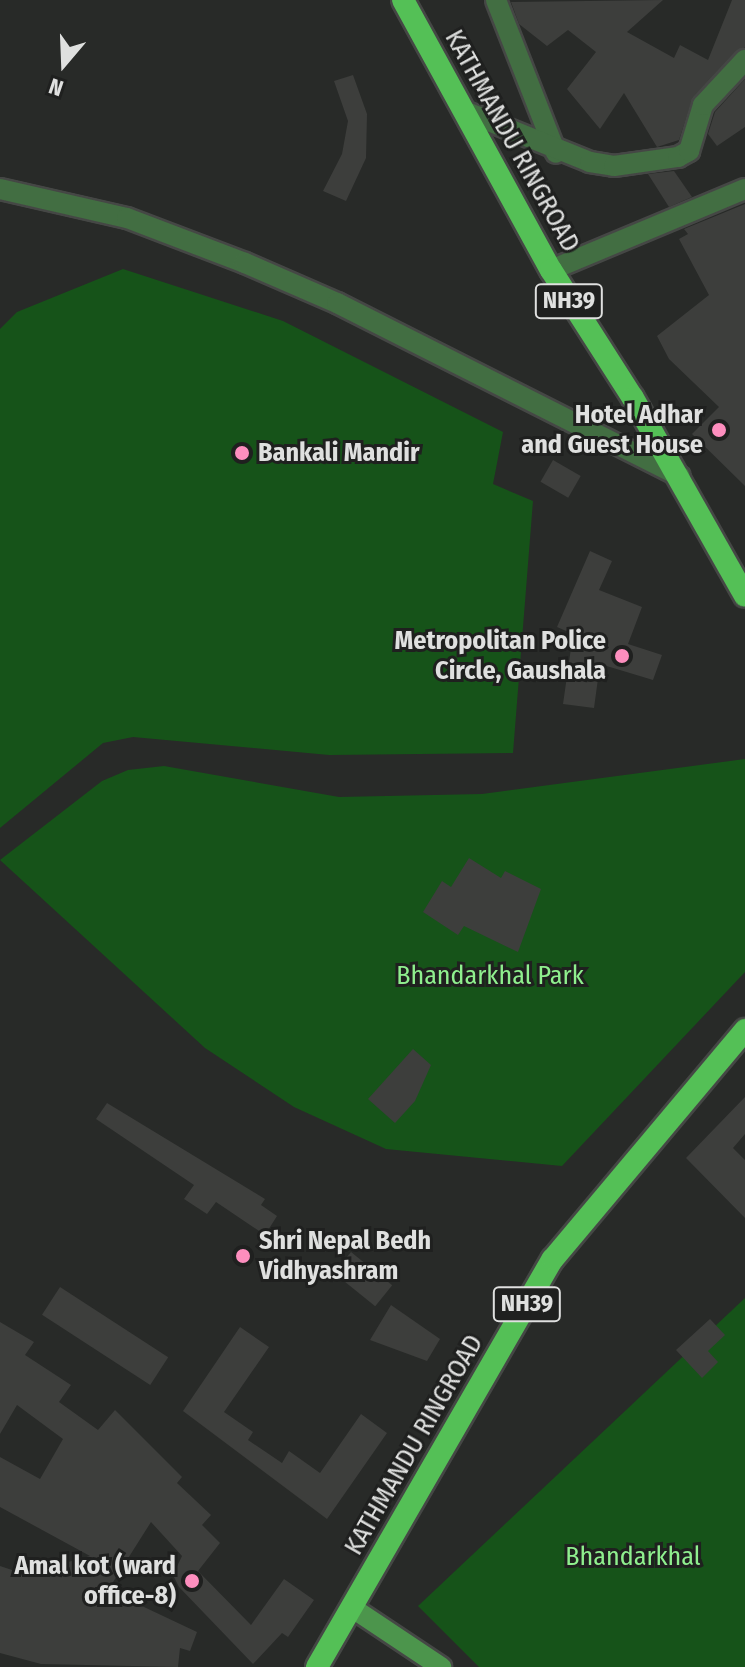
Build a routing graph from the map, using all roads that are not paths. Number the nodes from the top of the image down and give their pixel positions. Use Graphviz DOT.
graph roads {
  1 [pos="403,0"];
  2 [pos="496,0"];
  3 [pos="745,60"];
  4 [pos="464,111"];
  5 [pos="556,153"];
  6 [pos="0,189"];
  7 [pos="745,189"];
  8 [pos="551,270"];
  9 [pos="680,476"];
  10 [pos="745,596"];
  11 [pos="745,1030"];
  12 [pos="354,1609"];
  13 [pos="317,1667"];
  14 [pos="441,1667"];
  1 -- 4 [label="highway, KATHMANDU RINGROAD / NH39"];
  2 -- 5 [label="street"];
  3 -- 5 [label="street"];
  4 -- 5 [label="street"];
  4 -- 8 [label="highway, KATHMANDU RINGROAD / NH39"];
  6 -- 9 [label="street"];
  7 -- 8 [label="street"];
  8 -- 9 [label="highway, KATHMANDU RINGROAD / NH39"];
  9 -- 10 [label="highway, KATHMANDU RINGROAD / NH39"];
  11 -- 12 [label="highway, KATHMANDU RINGROAD / NH39"];
  12 -- 13 [label="highway, KATHMANDU RINGROAD / NH39"];
  12 -- 14 [label="main road"];
}
